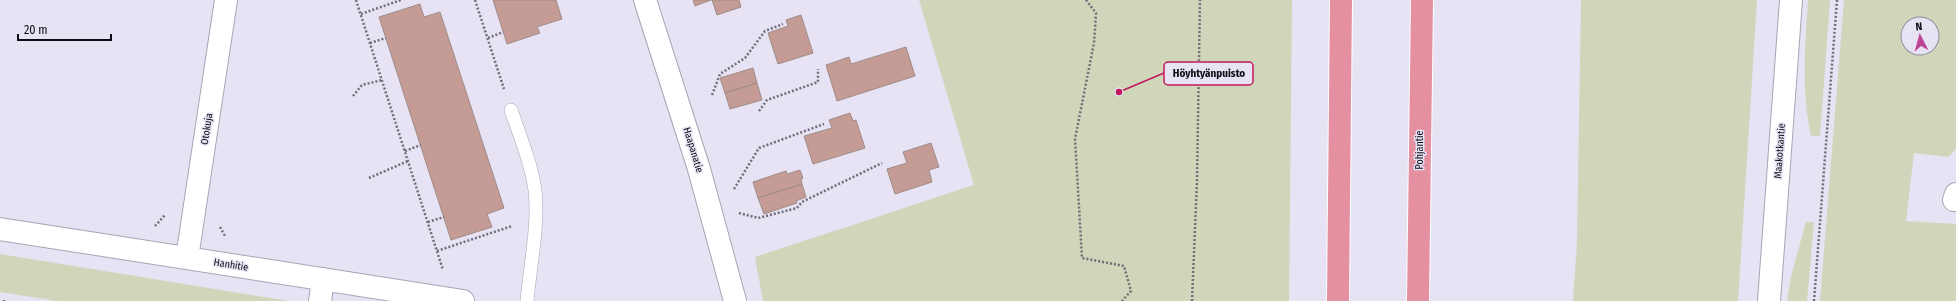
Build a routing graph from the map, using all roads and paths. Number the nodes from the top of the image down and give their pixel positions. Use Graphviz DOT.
graph roads {
  1 [pos="226,0"];
  2 [pos="356,0"];
  3 [pos="401,0"];
  4 [pos="475,0"];
  5 [pos="645,0"];
  6 [pos="1086,0"];
  7 [pos="1200,0"];
  8 [pos="1341,0"];
  9 [pos="1422,0"];
  10 [pos="1792,0"];
  11 [pos="1837,0"];
  12 [pos="361,14"];
  13 [pos="783,24"];
  14 [pos="504,32"];
  15 [pos="386,38"];
  16 [pos="488,38"];
  17 [pos="370,43"];
  18 [pos="818,69"];
  19 [pos="382,80"];
  20 [pos="712,95"];
  21 [pos="353,96"];
  22 [pos="511,110"];
  23 [pos="759,112"];
  24 [pos="824,124"];
  25 [pos="421,145"];
  26 [pos="405,151"];
  27 [pos="408,161"];
  28 [pos="882,163"];
  29 [pos="369,178"];
  30 [pos="730,196"];
  31 [pos="736,213"];
  32 [pos="444,217"];
  33 [pos="535,218"];
  34 [pos="428,222"];
  35 [pos="0,229"];
  36 [pos="437,251"];
  37 [pos="187,258"];
  38 [pos="444,273"];
  39 [pos="323,279"];
  40 [pos="320,301"];
  41 [pos="463,301"];
  42 [pos="527,301"];
  43 [pos="735,301"];
  44 [pos="1122,301"];
  45 [pos="1192,301"];
  46 [pos="1338,301"];
  47 [pos="1418,301"];
  48 [pos="1769,301"];
  49 [pos="1814,301"];
  1 -- 37 [label="street, Otokuja"];
  2 -- 12 [label="path"];
  3 -- 12 [label="path"];
  4 -- 16 [label="path"];
  5 -- 43 [label="street, Haapanatie"];
  6 -- 44 [label="path"];
  7 -- 45 [label="path"];
  8 -- 46 [label="highway"];
  9 -- 47 [label="highway, Pohjantie"];
  10 -- 48 [label="street, Maakotkantie"];
  11 -- 49 [label="path"];
  12 -- 17 [label="path"];
  13 -- 20 [label="path"];
  14 -- 16 [label="path"];
  15 -- 17 [label="path"];
  16 -- 22 [label="path"];
  17 -- 19 [label="path"];
  18 -- 23 [label="path"];
  19 -- 21 [label="path"];
  19 -- 26 [label="path"];
  22 -- 33 [label="lane"];
  24 -- 30 [label="path"];
  25 -- 26 [label="path"];
  26 -- 27 [label="path"];
  27 -- 29 [label="path"];
  27 -- 34 [label="path"];
  28 -- 31 [label="path"];
  32 -- 34 [label="path"];
  33 -- 36 [label="path"];
  33 -- 42 [label="lane"];
  34 -- 36 [label="path"];
  35 -- 37 [label="street, Hanhitie"];
  36 -- 38 [label="path"];
  37 -- 39 [label="street, Hanhitie"];
  39 -- 40 [label="street"];
  39 -- 41 [label="street, Hanhitie"];
}
